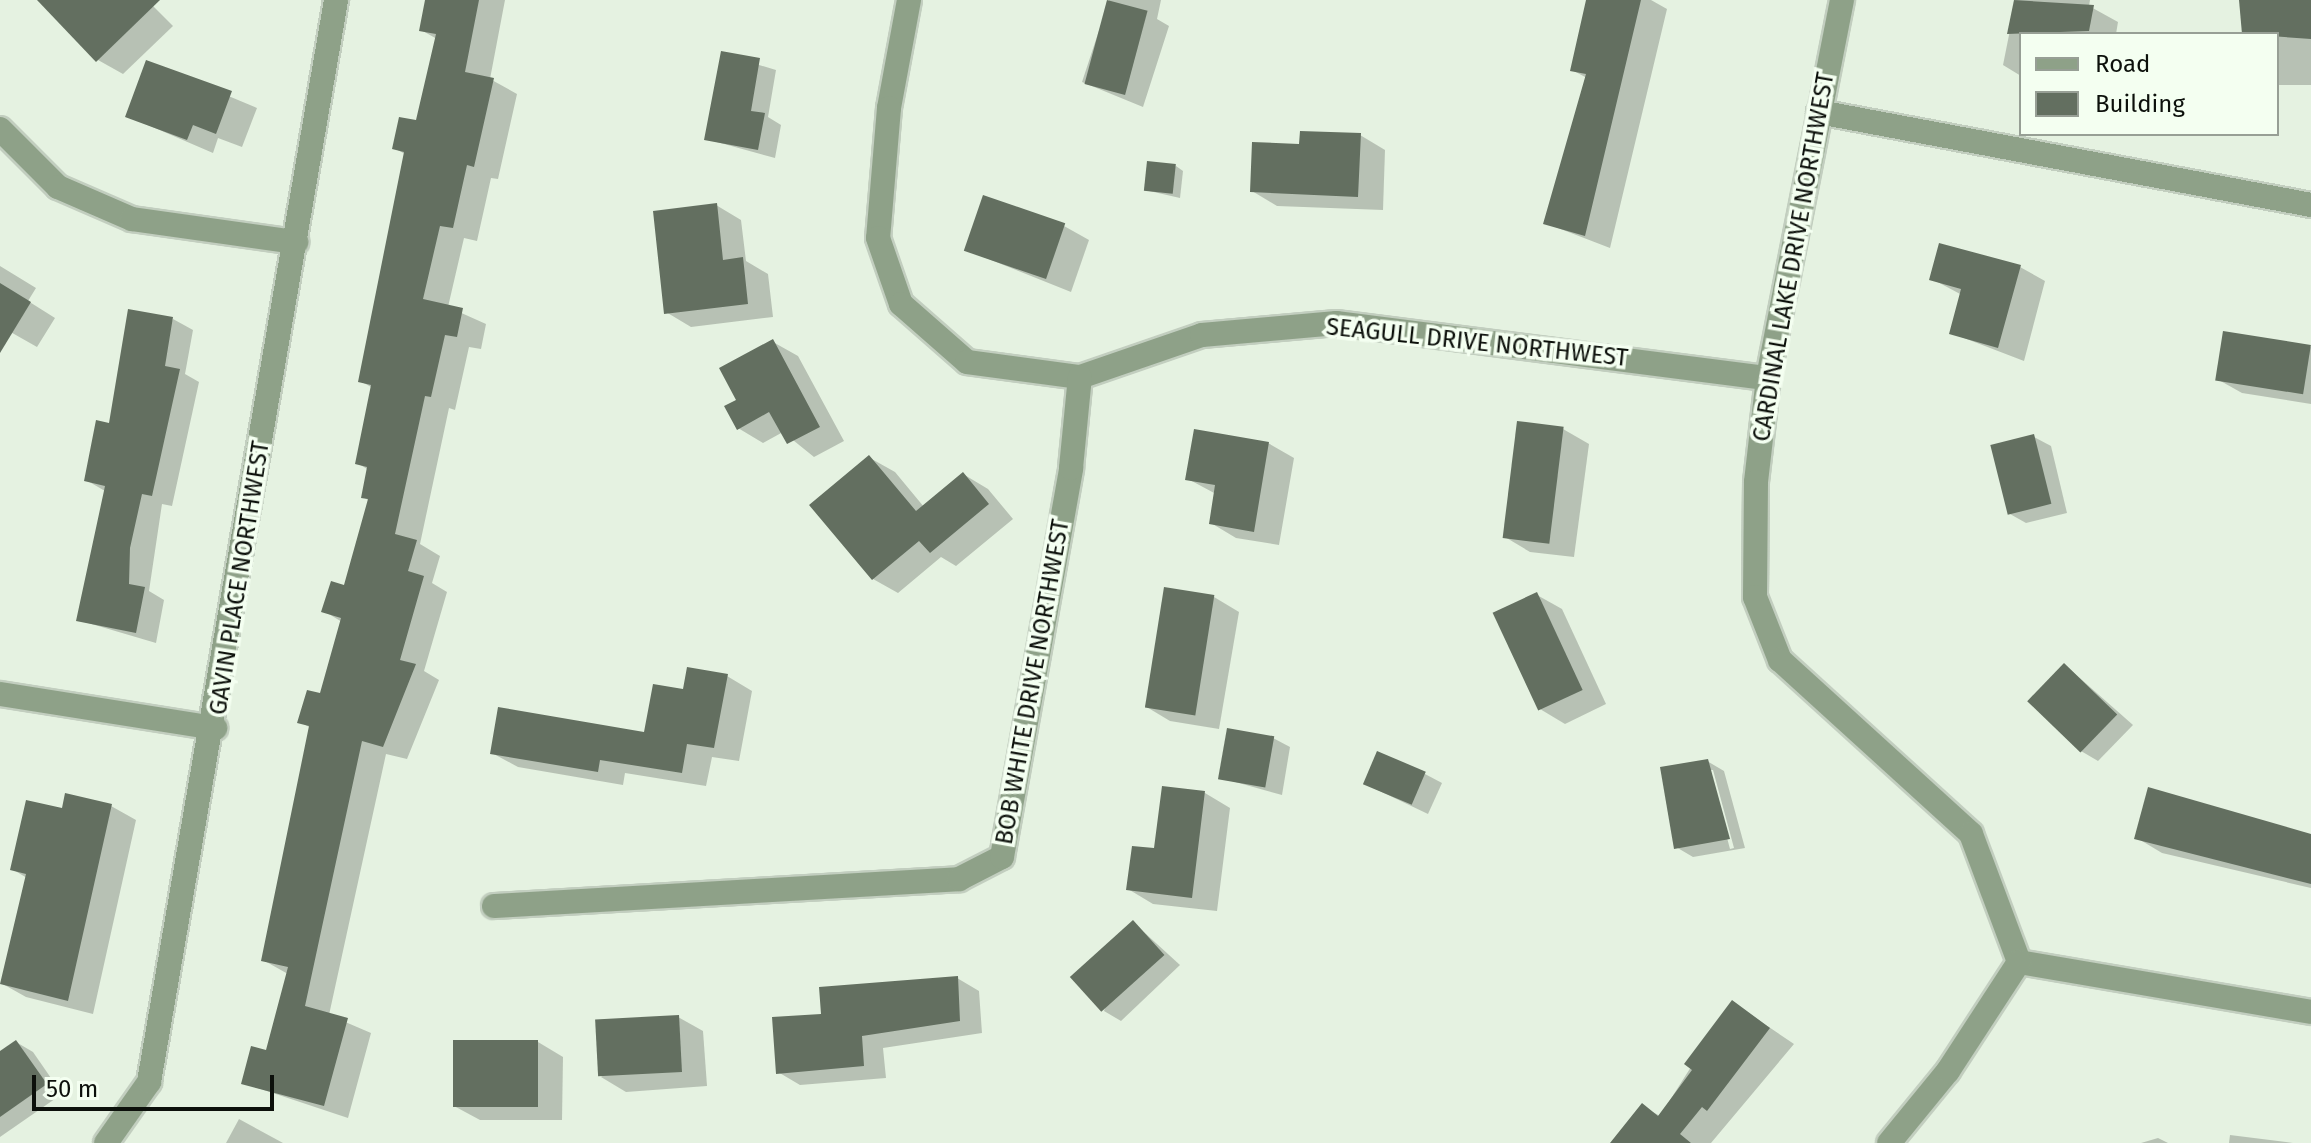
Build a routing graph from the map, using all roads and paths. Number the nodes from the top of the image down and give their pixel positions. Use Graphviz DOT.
graph roads {
  1 [pos="336,0"];
  2 [pos="909,0"];
  3 [pos="1842,0"];
  4 [pos="1819,112"];
  5 [pos="0,129"];
  6 [pos="2311,205"];
  7 [pos="296,242"];
  8 [pos="1080,377"];
  9 [pos="1768,378"];
  10 [pos="0,694"];
  11 [pos="215,728"];
  12 [pos="494,906"];
  13 [pos="2019,962"];
  14 [pos="2311,1012"];
  15 [pos="106,1143"];
  16 [pos="1889,1143"];
  1 -- 7 [label="street, GAVIN PLACE NORTHWEST"];
  2 -- 8 [label="street, SEAGULL DRIVE NORTHWEST"];
  3 -- 4 [label="street, CARDINAL LAKE DRIVE NORTHWEST"];
  4 -- 6 [label="street"];
  4 -- 9 [label="street, CARDINAL LAKE DRIVE NORTHWEST"];
  5 -- 7 [label="street"];
  7 -- 11 [label="street, GAVIN PLACE NORTHWEST"];
  8 -- 9 [label="street, SEAGULL DRIVE NORTHWEST"];
  8 -- 12 [label="street, BOB WHITE DRIVE NORTHWEST"];
  9 -- 13 [label="street, CARDINAL LAKE DRIVE NORTHWEST"];
  10 -- 11 [label="street"];
  11 -- 15 [label="street, GAVIN PLACE NORTHWEST"];
  13 -- 14 [label="street"];
  13 -- 16 [label="street"];
}
